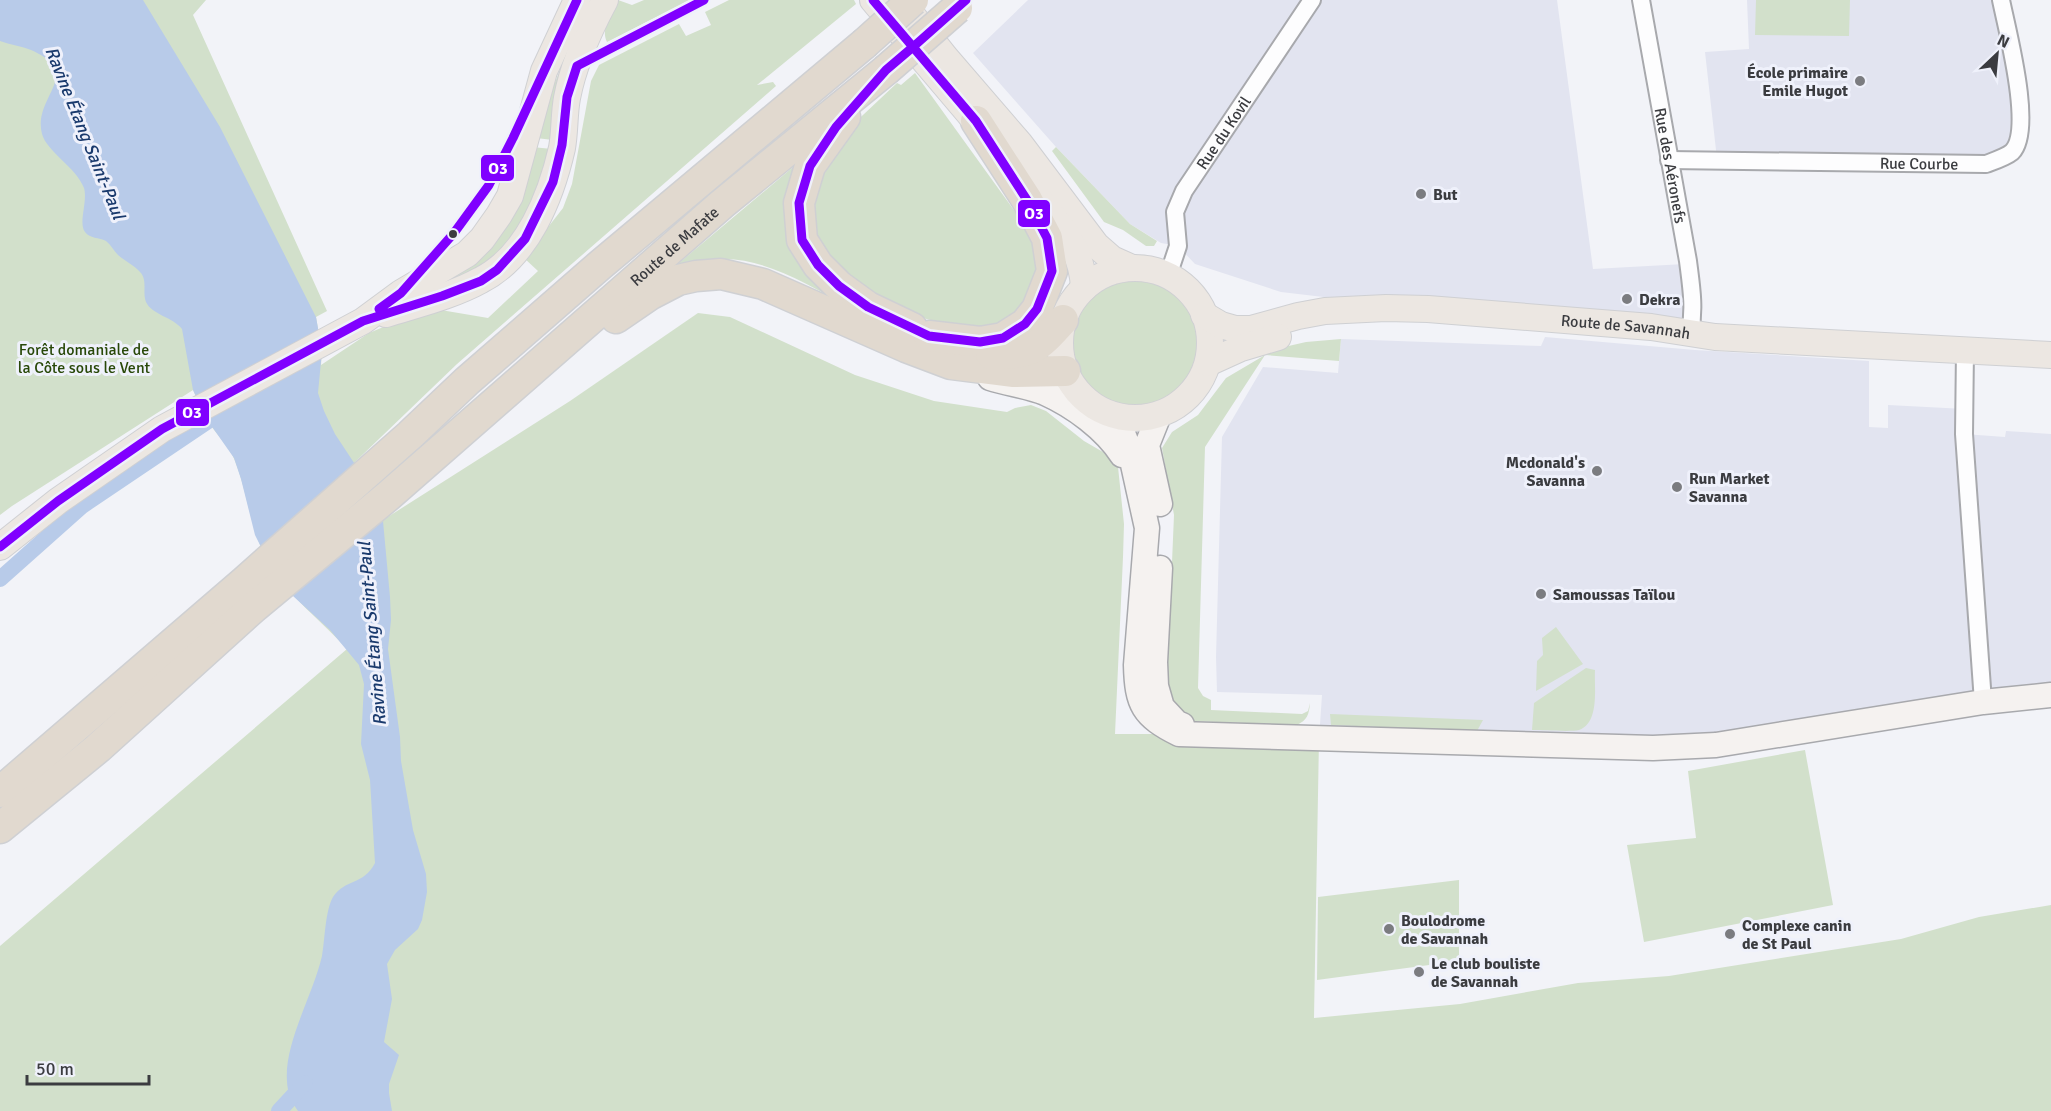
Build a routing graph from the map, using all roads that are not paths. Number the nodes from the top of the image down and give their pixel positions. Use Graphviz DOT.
graph roads {
  1 [pos="577,0"];
  2 [pos="605,0"];
  3 [pos="873,0"];
  4 [pos="900,0"];
  5 [pos="913,0"];
  6 [pos="1312,0"];
  7 [pos="1641,0"];
  8 [pos="2001,0"];
  9 [pos="961,4"];
  10 [pos="886,70"];
  11 [pos="976,121"];
  12 [pos="1669,160"];
  13 [pos="1132,268"];
  14 [pos="1168,276"];
  15 [pos="1084,288"];
  16 [pos="1204,315"];
  17 [pos="1063,320"];
  18 [pos="363,321"];
  19 [pos="1690,332"];
  20 [pos="929,336"];
  21 [pos="1965,355"];
  22 [pos="2051,355"];
  23 [pos="1208,363"];
  24 [pos="951,364"];
  25 [pos="2051,365"];
  26 [pos="1065,371"];
  27 [pos="482,413"];
  28 [pos="1110,414"];
  29 [pos="1159,415"];
  30 [pos="1138,482"];
  31 [pos="0,547"];
  32 [pos="248,595"];
  33 [pos="2051,695"];
  34 [pos="1983,702"];
  35 [pos="1206,734"];
  36 [pos="0,792"];
  37 [pos="0,828"];
  1 -- 18 [label="main road"];
  2 -- 18 [label="main road"];
  3 -- 11 [label="main road"];
  4 -- 13 [label="main road"];
  5 -- 32 [label="highway, Route de Mafate, bridge"];
  6 -- 14 [label="street, Rue du Kovil"];
  7 -- 12 [label="street, Rue des Aéronefs"];
  8 -- 12 [label="street, Rue Courbe"];
  9 -- 10 [label="highway, Route de Mafate, bridge"];
  10 -- 20 [label="highway"];
  10 -- 27 [label="highway, Route de Mafate"];
  11 -- 15 [label="main road"];
  11 -- 20 [label="highway"];
  12 -- 19 [label="street, Rue des Aéronefs"];
  13 -- 14 [label="main road"];
  13 -- 15 [label="main road"];
  14 -- 16 [label="main road"];
  15 -- 17 [label="main road"];
  16 -- 19 [label="main road, Route de Savannah"];
  16 -- 23 [label="main road"];
  17 -- 20 [label="highway"];
  17 -- 26 [label="main road"];
  18 -- 31 [label="main road"];
  19 -- 21 [label="main road, Route de Savannah"];
  21 -- 22 [label="main road, Route de Savannah"];
  21 -- 23 [label="main road, Route de Savannah"];
  21 -- 25 [label="main road, Route de Savannah"];
  21 -- 34 [label="street"];
  23 -- 29 [label="main road"];
  24 -- 26 [label="highway"];
  24 -- 27 [label="highway"];
  24 -- 30 [label="street"];
  26 -- 28 [label="main road"];
  27 -- 32 [label="highway, Route de Mafate"];
  28 -- 29 [label="main road"];
  28 -- 30 [label="street"];
  29 -- 35 [label="street"];
  30 -- 35 [label="street"];
  32 -- 36 [label="highway"];
  32 -- 37 [label="highway"];
  33 -- 34 [label="street"];
  34 -- 35 [label="street"];
}
